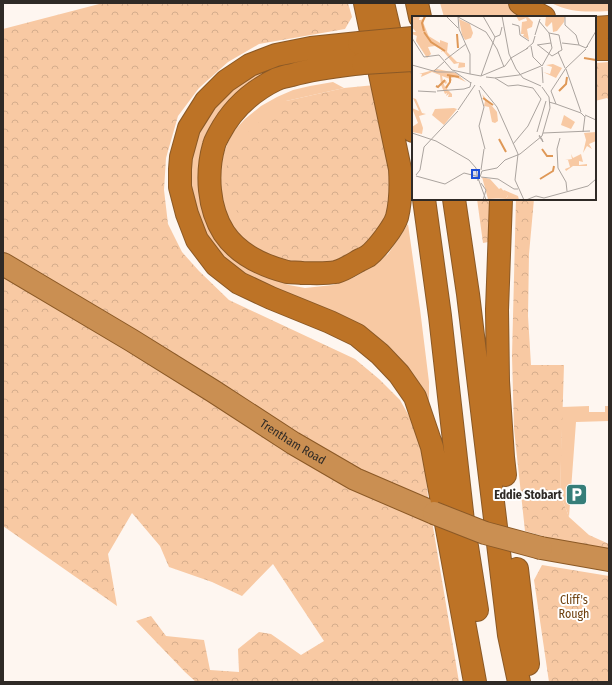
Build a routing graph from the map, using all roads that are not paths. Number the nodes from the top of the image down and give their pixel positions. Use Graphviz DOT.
graph roads {
  1 [pos="365,3"];
  2 [pos="383,3"];
  3 [pos="417,3"];
  4 [pos="520,3"];
  5 [pos="420,16"];
  6 [pos="542,16"];
  7 [pos="609,27"];
  8 [pos="412,38"];
  9 [pos="598,45"];
  10 [pos="361,53"];
  11 [pos="412,60"];
  12 [pos="412,127"];
  13 [pos="424,200"];
  14 [pos="454,200"];
  15 [pos="501,200"];
  16 [pos="3,264"];
  17 [pos="609,560"];
  18 [pos="475,682"];
  19 [pos="487,682"];
  20 [pos="519,682"];
  21 [pos="530,682"];
  1 -- 10 [label="highway"];
  2 -- 12 [label="highway"];
  3 -- 5 [label="highway"];
  4 -- 6 [label="highway"];
  7 -- 9 [label="highway"];
  8 -- 10 [label="highway, bridge"];
  10 -- 11 [label="highway, bridge"];
  10 -- 18 [label="highway"];
  13 -- 19 [label="highway"];
  14 -- 20 [label="highway"];
  15 -- 21 [label="highway"];
  16 -- 17 [label="highway, Trentham Road, bridge"];
}
